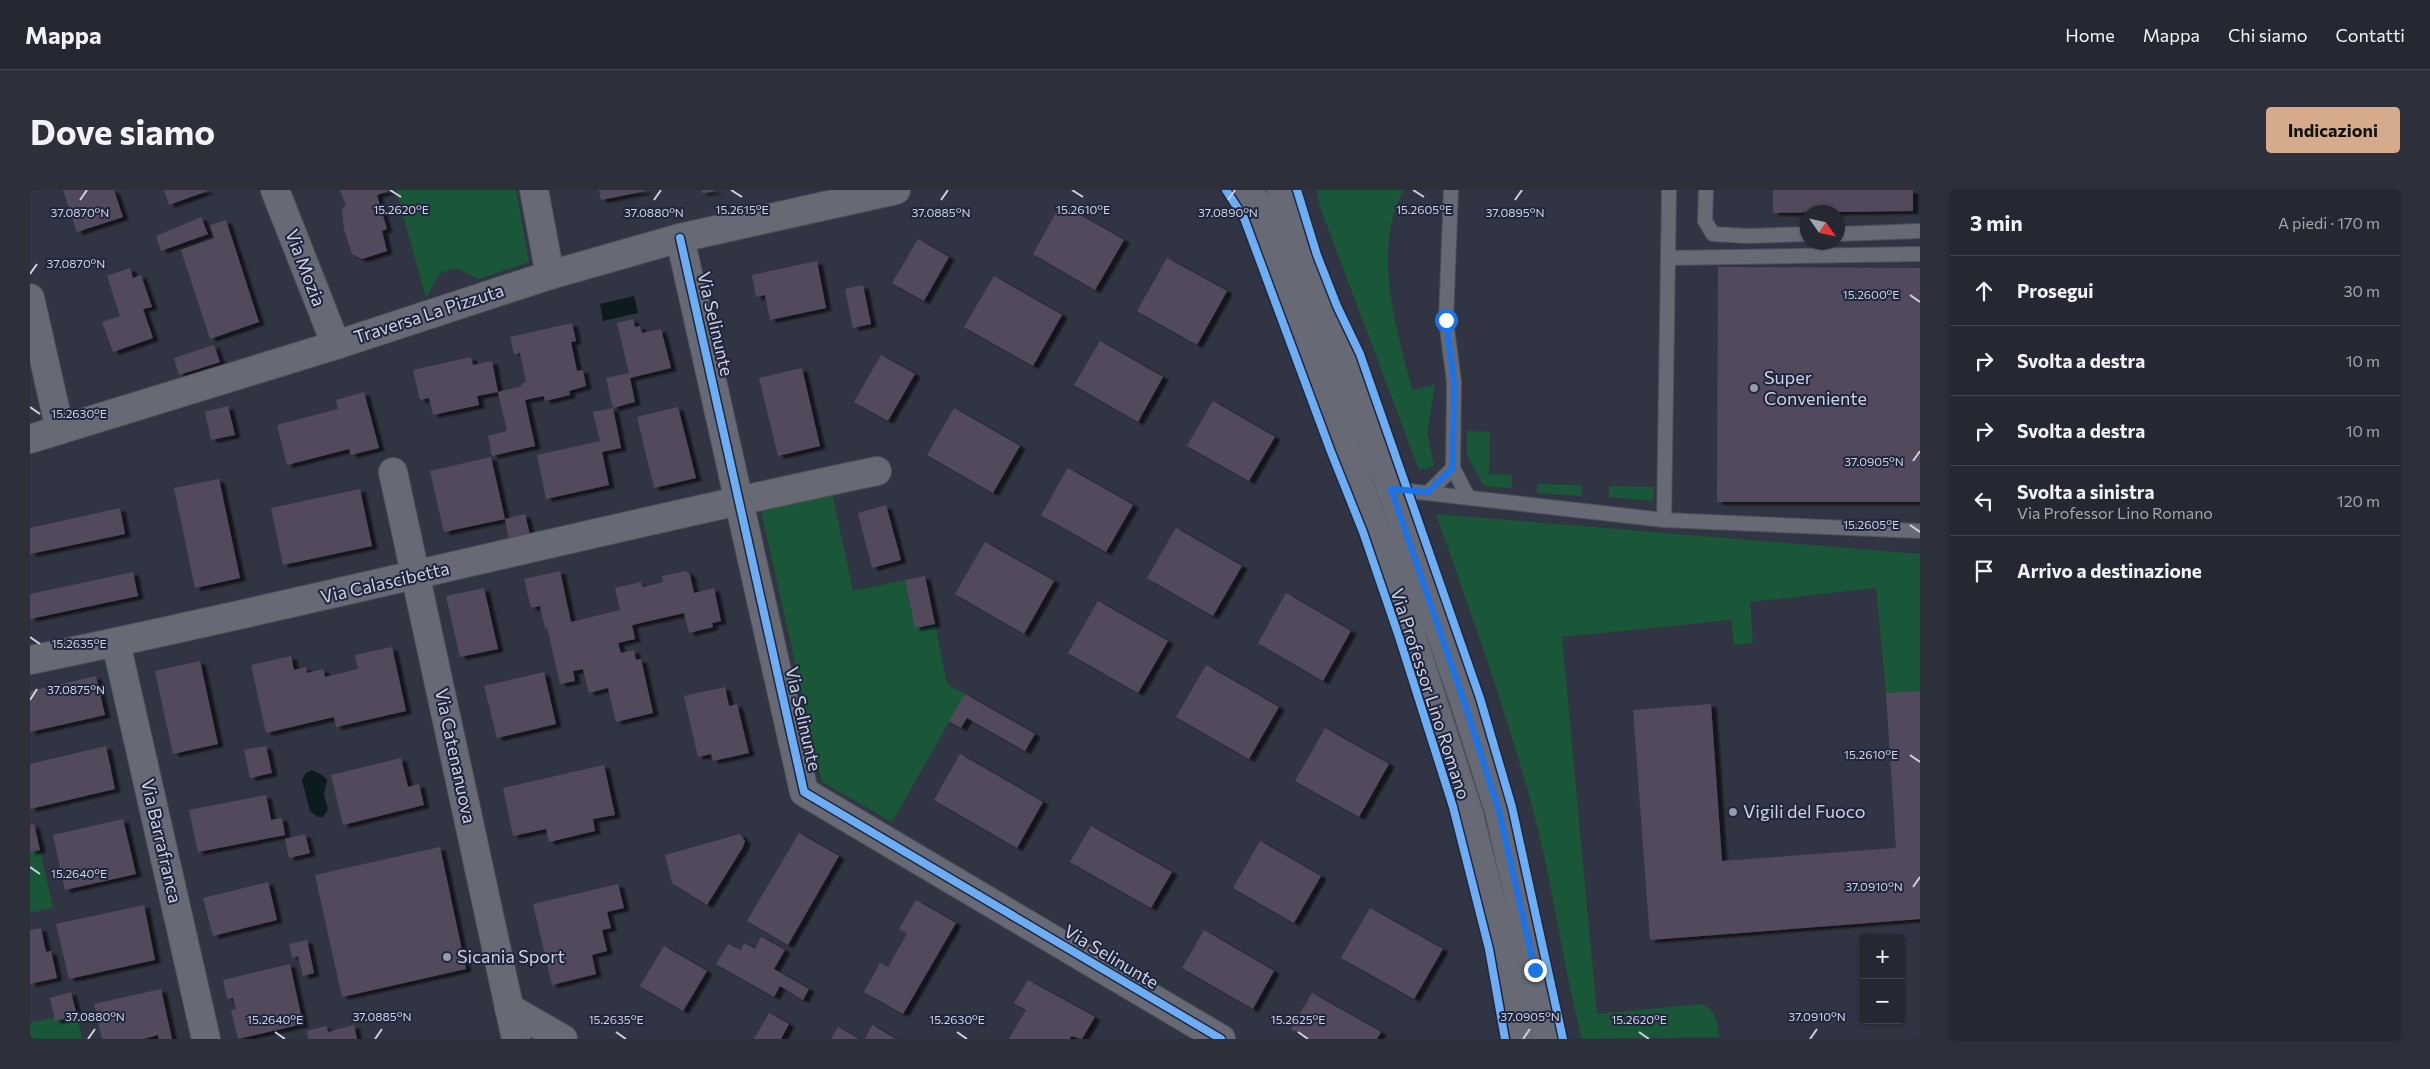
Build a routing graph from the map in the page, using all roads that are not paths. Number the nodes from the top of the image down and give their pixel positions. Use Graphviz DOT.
graph roads {
  1 [pos="275,190"];
  2 [pos="534,190"];
  3 [pos="896,190"];
  4 [pos="1248,190"];
  5 [pos="1281,190"];
  6 [pos="1451,190"];
  7 [pos="1669,190"];
  8 [pos="1706,190"];
  9 [pos="831,197"];
  10 [pos="1920,231"];
  11 [pos="1800,234"];
  12 [pos="1845,234"];
  13 [pos="680,238"];
  14 [pos="1920,254"];
  15 [pos="1668,258"];
  16 [pos="550,275"];
  17 [pos="30,298"];
  18 [pos="336,345"];
  19 [pos="60,430"];
  20 [pos="30,439"];
  21 [pos="1453,468"];
  22 [pos="393,472"];
  23 [pos="877,472"];
  24 [pos="1391,489"];
  25 [pos="1428,492"];
  26 [pos="1468,497"];
  27 [pos="739,500"];
  28 [pos="1664,520"];
  29 [pos="1920,531"];
  30 [pos="416,576"];
  31 [pos="116,643"];
  32 [pos="30,660"];
  33 [pos="509,1008"];
  34 [pos="206,1039"];
  35 [pos="516,1039"];
  36 [pos="563,1039"];
  37 [pos="1221,1039"];
  38 [pos="1518,1039"];
  39 [pos="1547,1039"];
  1 -- 18 [label="street, Via Mozia"];
  2 -- 16 [label="street"];
  3 -- 9 [label="street, Traversa La Pizzuta"];
  4 -- 38 [label="street, Via Professor Lino Romano"];
  5 -- 24 [label="street, Via Professor Lino Romano"];
  6 -- 21 [label="lane"];
  7 -- 15 [label="lane"];
  8 -- 11 [label="lane"];
  9 -- 13 [label="street, Traversa La Pizzuta"];
  10 -- 12 [label="lane"];
  13 -- 16 [label="street, Traversa La Pizzuta"];
  13 -- 27 [label="street, Via Selinunte"];
  14 -- 15 [label="lane"];
  15 -- 28 [label="lane"];
  16 -- 18 [label="street, Traversa La Pizzuta"];
  17 -- 19 [label="street"];
  18 -- 19 [label="street, Traversa La Pizzuta"];
  19 -- 20 [label="street, Traversa La Pizzuta"];
  21 -- 25 [label="lane"];
  21 -- 26 [label="lane"];
  22 -- 30 [label="street, Via Catenanuova"];
  23 -- 27 [label="street, Via Calascibetta"];
  24 -- 25 [label="lane"];
  24 -- 39 [label="street, Via Professor Lino Romano"];
  25 -- 26 [label="lane"];
  26 -- 28 [label="lane"];
  27 -- 30 [label="street, Via Calascibetta"];
  27 -- 37 [label="street, Via Selinunte"];
  28 -- 29 [label="lane"];
  30 -- 31 [label="street, Via Calascibetta"];
  30 -- 33 [label="street, Via Catenanuova"];
  31 -- 32 [label="street, Via Calascibetta"];
  31 -- 34 [label="street, Via Barrafranca"];
  33 -- 35 [label="street, Via Catenanuova"];
  33 -- 36 [label="street"];
}
